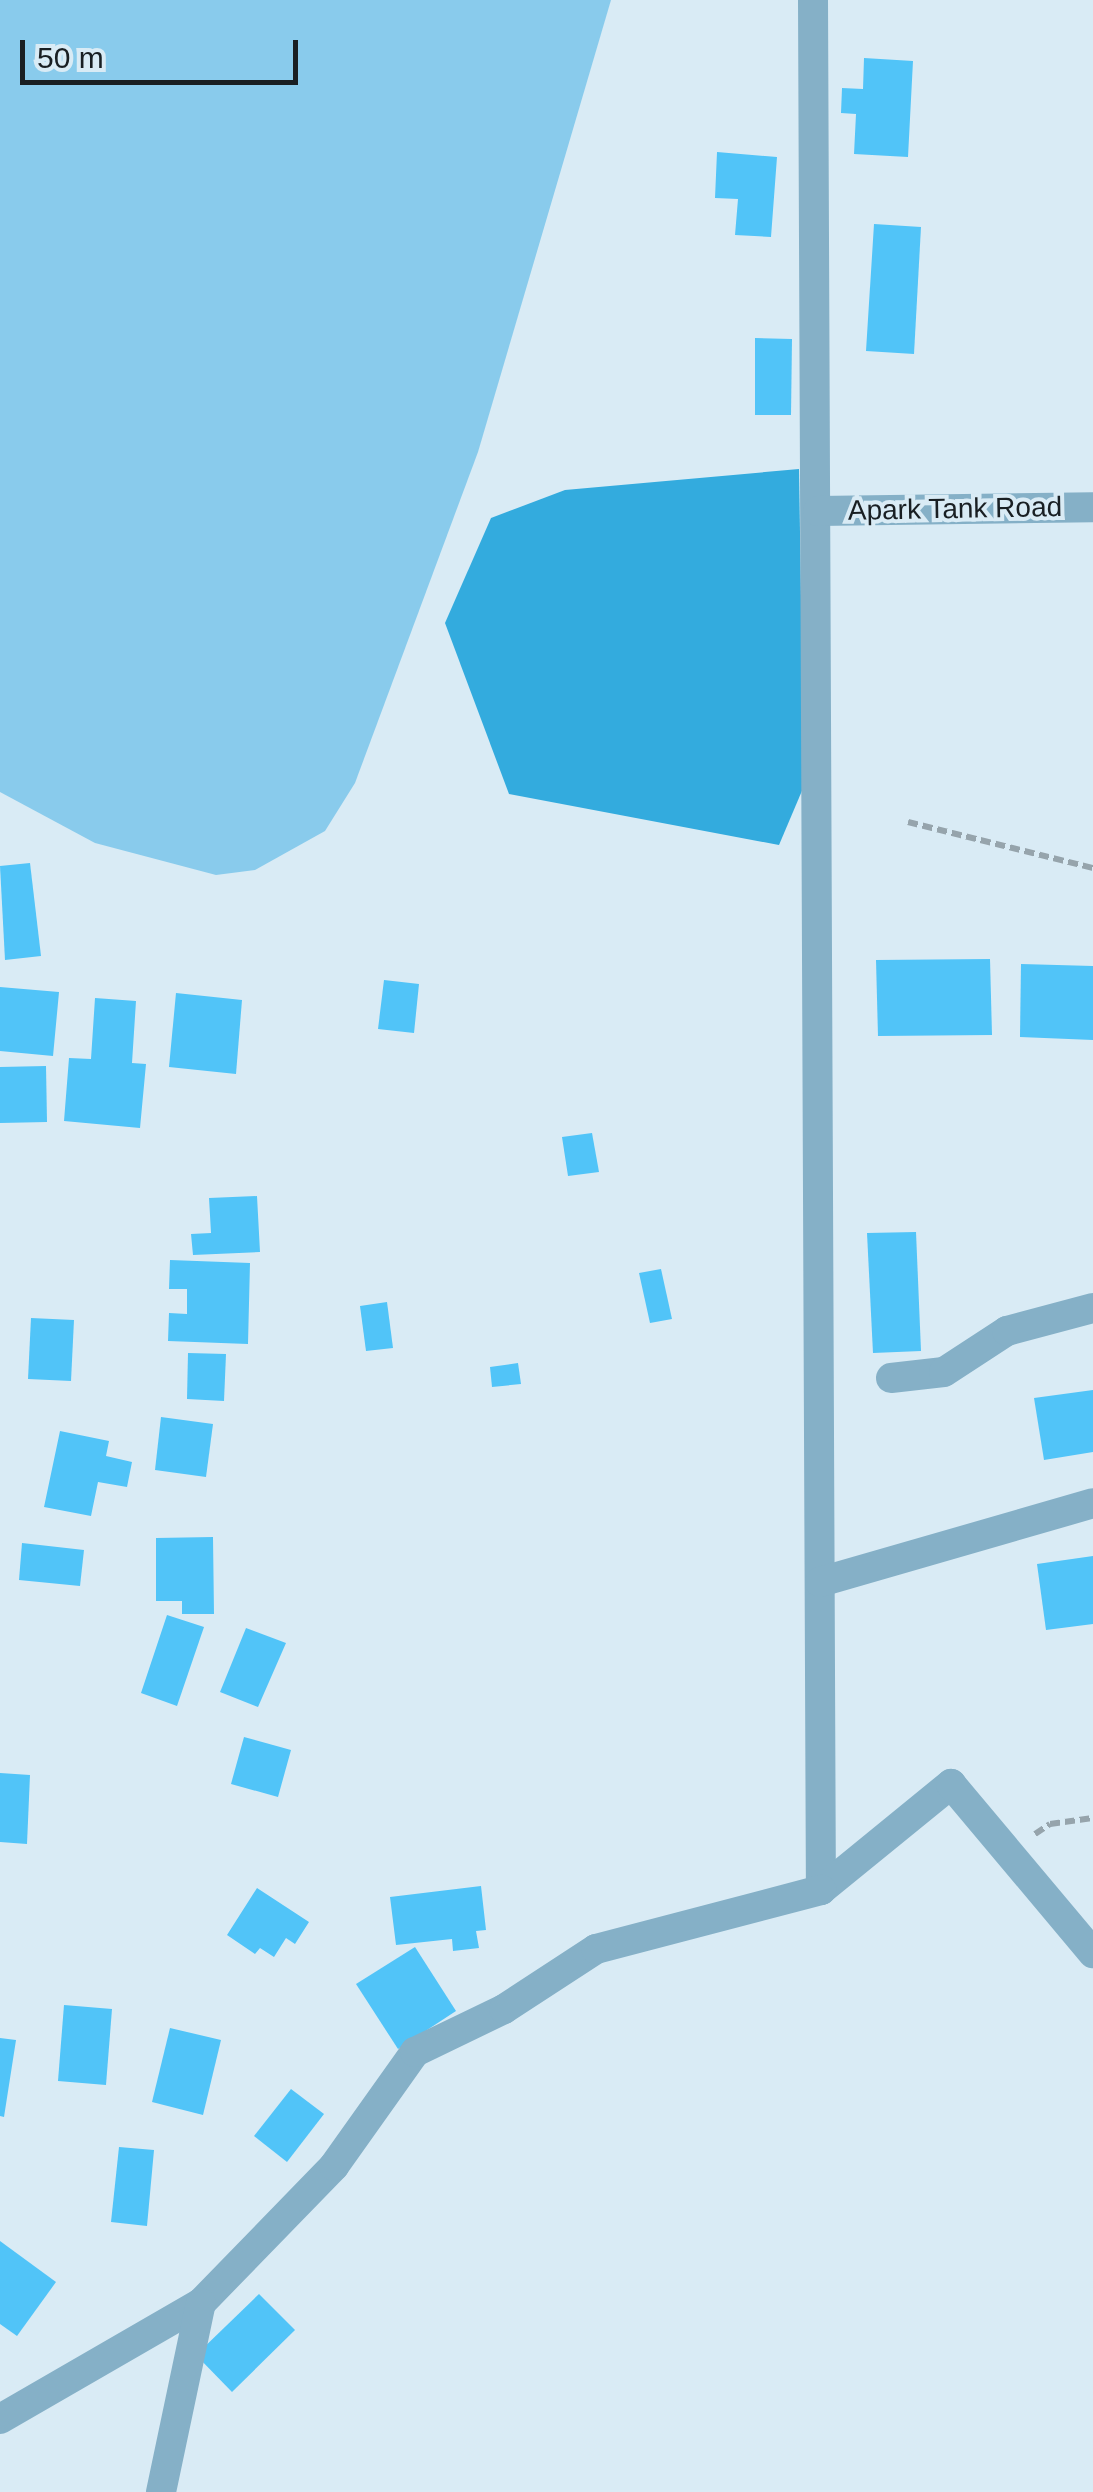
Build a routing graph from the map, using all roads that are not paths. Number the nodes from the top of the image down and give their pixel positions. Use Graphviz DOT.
graph roads {
  1 [pos="813,0"];
  2 [pos="1093,507"];
  3 [pos="818,511"];
  4 [pos="1093,1308"];
  5 [pos="891,1378"];
  6 [pos="1093,1503"];
  7 [pos="820,1582"];
  8 [pos="821,1890"];
  9 [pos="1093,1953"];
  10 [pos="201,2303"];
  11 [pos="0,2419"];
  12 [pos="161,2492"];
  1 -- 3 [label="street"];
  2 -- 3 [label="street, Apark Tank Road"];
  3 -- 7 [label="street"];
  4 -- 5 [label="street"];
  6 -- 7 [label="street"];
  7 -- 8 [label="street"];
  8 -- 9 [label="street"];
  8 -- 10 [label="street"];
  10 -- 11 [label="street"];
  10 -- 12 [label="street"];
}
